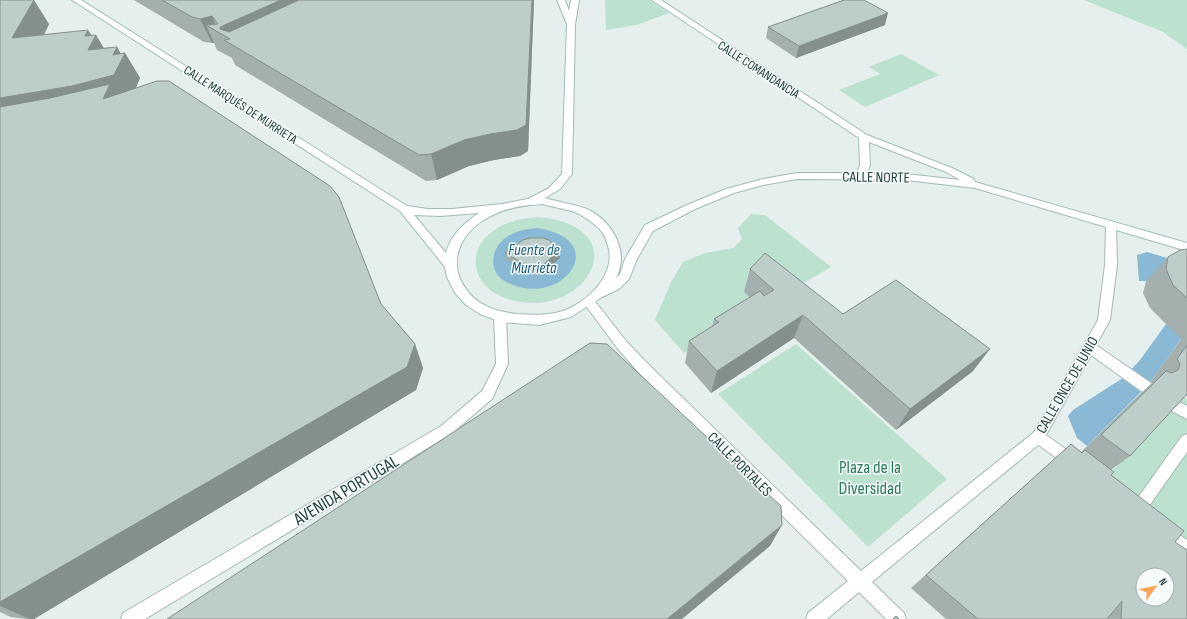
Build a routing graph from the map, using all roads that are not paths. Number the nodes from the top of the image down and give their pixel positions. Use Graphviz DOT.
graph roads {
  1 [pos="76,0"];
  2 [pos="561,0"];
  3 [pos="575,0"];
  4 [pos="656,0"];
  5 [pos="571,25"];
  6 [pos="864,137"];
  7 [pos="861,176"];
  8 [pos="976,185"];
  9 [pos="525,202"];
  10 [pos="501,207"];
  11 [pos="404,209"];
  12 [pos="1111,225"];
  13 [pos="1187,247"];
  14 [pos="450,265"];
  15 [pos="601,293"];
  16 [pos="590,303"];
  17 [pos="500,316"];
  18 [pos="1089,347"];
  19 [pos="1146,387"];
  20 [pos="1171,404"];
  21 [pos="1187,413"];
  22 [pos="1038,437"];
  23 [pos="1187,440"];
  24 [pos="1086,473"];
  25 [pos="1124,502"];
  26 [pos="1137,511"];
  27 [pos="1187,549"];
  28 [pos="860,583"];
  29 [pos="129,619"];
  30 [pos="814,619"];
  31 [pos="898,619"];
  1 -- 11 [label="main road, CALLE MARQUÉS DE MURRIETA"];
  2 -- 5 [label="main road"];
  3 -- 5 [label="main road"];
  4 -- 6 [label="main road, CALLE COMANDANCIA"];
  5 -- 9 [label="main road"];
  6 -- 7 [label="main road"];
  6 -- 8 [label="main road, CALLE COMANDANCIA"];
  7 -- 8 [label="main road, CALLE NORTE"];
  7 -- 15 [label="main road, CALLE NORTE"];
  8 -- 12 [label="main road, CALLE NORTE"];
  9 -- 10 [label="main road"];
  9 -- 15 [label="main road"];
  10 -- 11 [label="main road, CALLE MARQUÉS DE MURRIETA"];
  10 -- 14 [label="main road"];
  11 -- 14 [label="main road, CALLE MARQUÉS DE MURRIETA"];
  12 -- 13 [label="main road, CALLE NORTE"];
  12 -- 18 [label="main road, CALLE ONCE DE JUNIO"];
  14 -- 17 [label="main road"];
  15 -- 16 [label="main road"];
  16 -- 17 [label="main road"];
  16 -- 28 [label="main road, CALLE PORTALES"];
  17 -- 29 [label="main road, AVENIDA PORTUGAL"];
  18 -- 19 [label="main road"];
  18 -- 22 [label="main road, CALLE ONCE DE JUNIO"];
  20 -- 21 [label="main road"];
  22 -- 24 [label="main road"];
  22 -- 28 [label="main road, CALLE ONCE DE JUNIO"];
  23 -- 26 [label="main road"];
  25 -- 26 [label="main road"];
  26 -- 27 [label="main road"];
  28 -- 30 [label="main road, CALLE ONCE DE JUNIO"];
  28 -- 31 [label="main road, CALLE PORTALES"];
}
